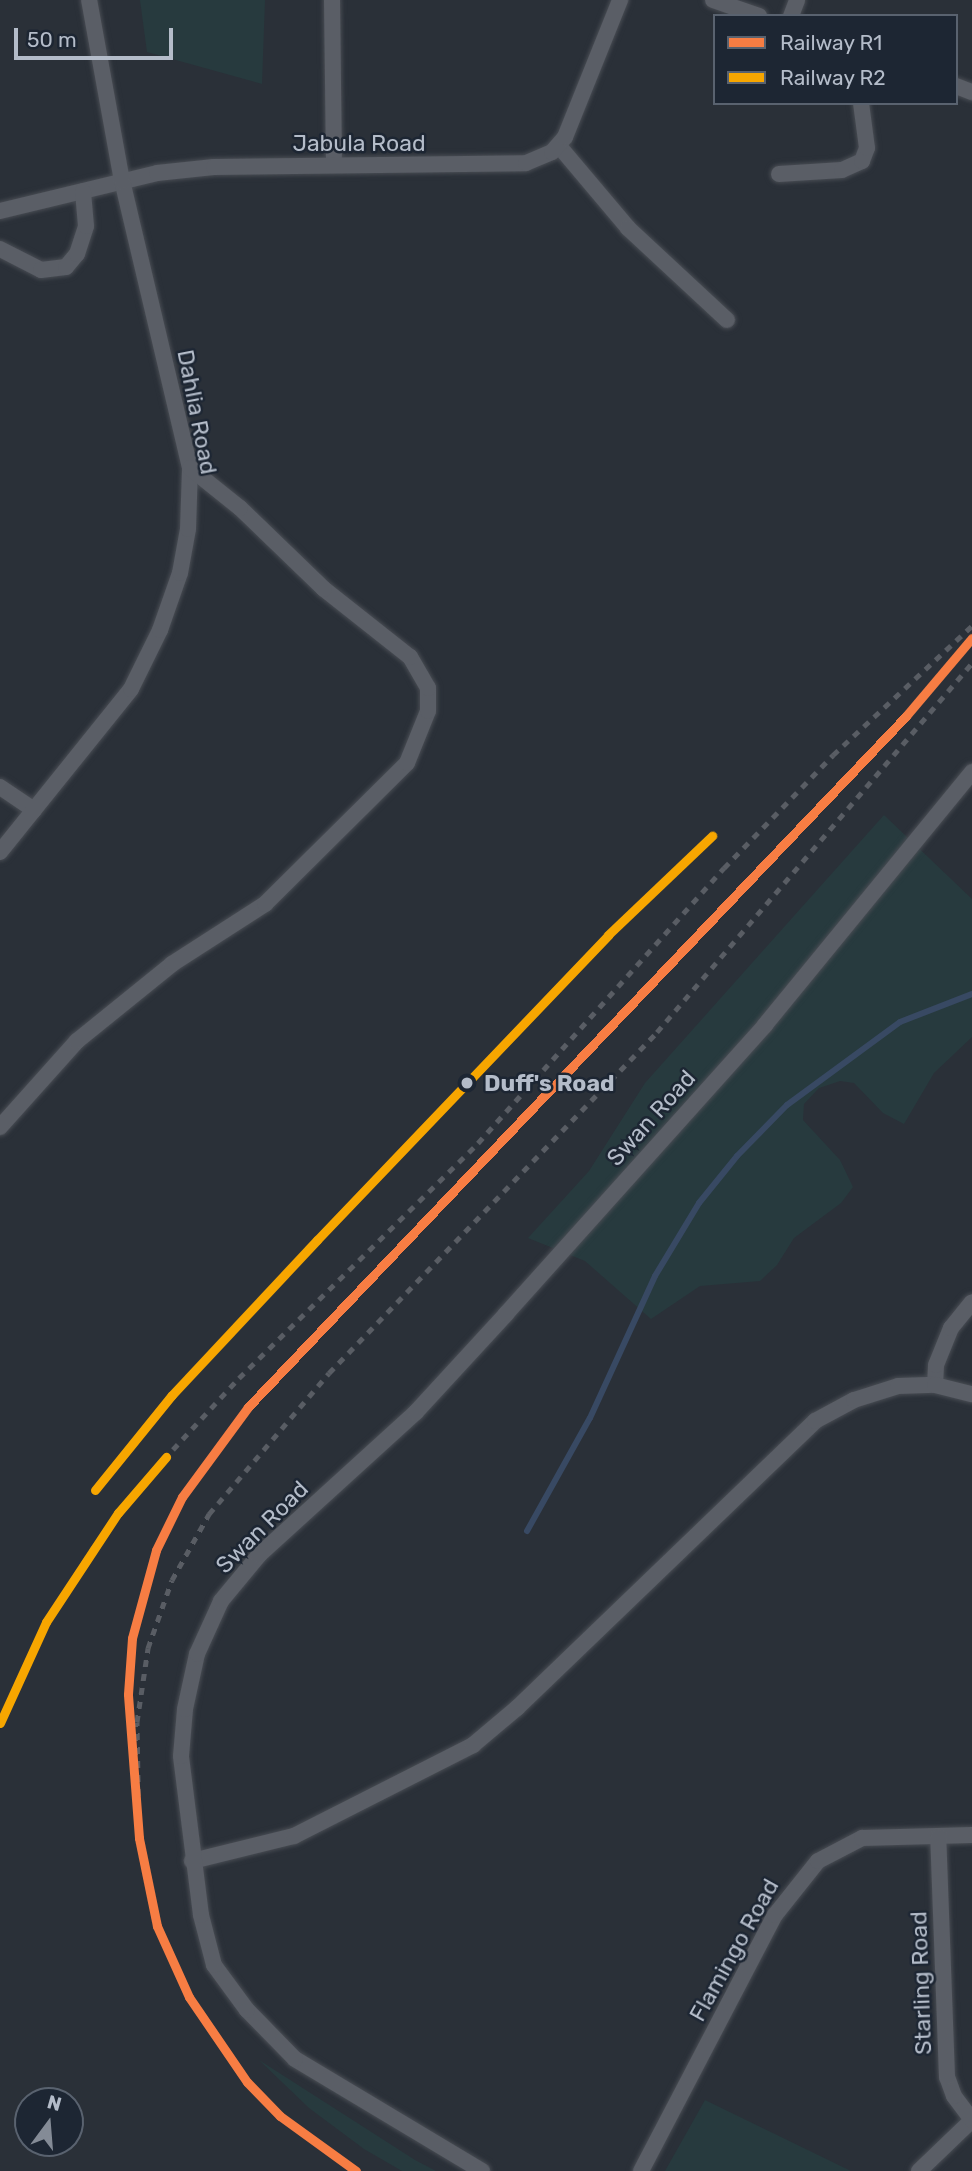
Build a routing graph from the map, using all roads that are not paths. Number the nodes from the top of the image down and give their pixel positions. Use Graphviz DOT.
graph roads {
  1 [pos="89,0"];
  2 [pos="332,0"];
  3 [pos="620,0"];
  4 [pos="713,0"];
  5 [pos="753,14"];
  6 [pos="861,105"];
  7 [pos="559,146"];
  8 [pos="334,165"];
  9 [pos="779,174"];
  10 [pos="122,181"];
  11 [pos="83,191"];
  12 [pos="0,211"];
  13 [pos="0,249"];
  14 [pos="727,320"];
  15 [pos="190,468"];
  16 [pos="972,772"];
  17 [pos="0,787"];
  18 [pos="34,810"];
  19 [pos="0,852"];
  20 [pos="0,1128"];
  21 [pos="972,1302"];
  22 [pos="935,1385"];
  23 [pos="972,1394"];
  24 [pos="972,1835"];
  25 [pos="938,1837"];
  26 [pos="192,1861"];
  27 [pos="972,2120"];
  28 [pos="482,2171"];
  29 [pos="641,2171"];
  30 [pos="919,2171"];
  1 -- 10 [label="street, Dahlia Road"];
  2 -- 8 [label="street"];
  3 -- 7 [label="street"];
  4 -- 5 [label="street"];
  6 -- 9 [label="street"];
  7 -- 8 [label="street, Jabula Road"];
  7 -- 14 [label="street"];
  8 -- 10 [label="street, Jabula Road"];
  10 -- 11 [label="street, Jabula Road"];
  10 -- 15 [label="street, Dahlia Road"];
  11 -- 12 [label="street, Jabula Road"];
  11 -- 13 [label="street"];
  15 -- 18 [label="street, Dahlia Road"];
  15 -- 20 [label="street"];
  16 -- 26 [label="street, Swan Road"];
  17 -- 18 [label="street"];
  18 -- 19 [label="street, Dahlia Road"];
  21 -- 22 [label="street"];
  22 -- 23 [label="street"];
  22 -- 26 [label="street"];
  24 -- 25 [label="street, Flamingo Road"];
  25 -- 27 [label="street, Starling Road"];
  25 -- 29 [label="street, Flamingo Road"];
  26 -- 28 [label="street"];
  27 -- 30 [label="street"];
}
